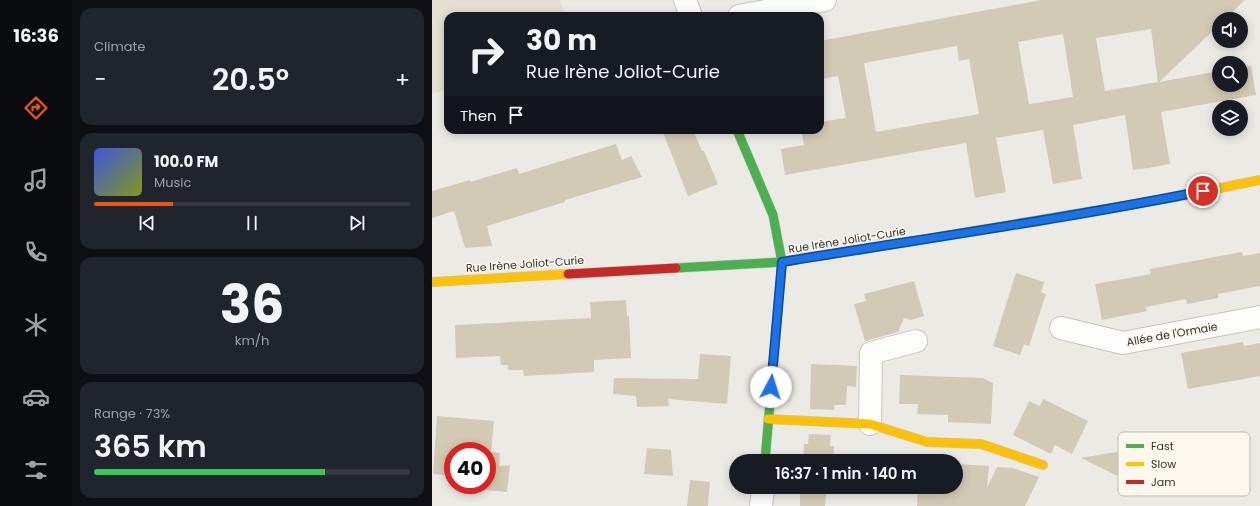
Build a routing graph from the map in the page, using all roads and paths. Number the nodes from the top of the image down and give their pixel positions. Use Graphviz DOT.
graph roads {
  1 [pos="686,0"];
  2 [pos="825,0"];
  3 [pos="690,12"];
  4 [pos="760,12"];
  5 [pos="739,134"];
  6 [pos="1260,180"];
  7 [pos="782,262"];
  8 [pos="432,282"];
  9 [pos="1260,318"];
  10 [pos="1061,328"];
  11 [pos="916,341"];
  12 [pos="768,419"];
  13 [pos="870,424"];
  14 [pos="766,454"];
  15 [pos="1043,465"];
  16 [pos="762,494"];
  17 [pos="761,506"];
  1 -- 3 [label="street"];
  2 -- 4 [label="street"];
  5 -- 7 [label="street"];
  6 -- 7 [label="street, Rue Irène Joliot-Curie"];
  7 -- 8 [label="street, Rue Irène Joliot-Curie"];
  7 -- 12 [label="street"];
  9 -- 10 [label="street, Allée de l'Ormaie"];
  11 -- 13 [label="street"];
  12 -- 13 [label="street"];
  12 -- 14 [label="street"];
  13 -- 15 [label="street"];
  16 -- 17 [label="street"];
}
